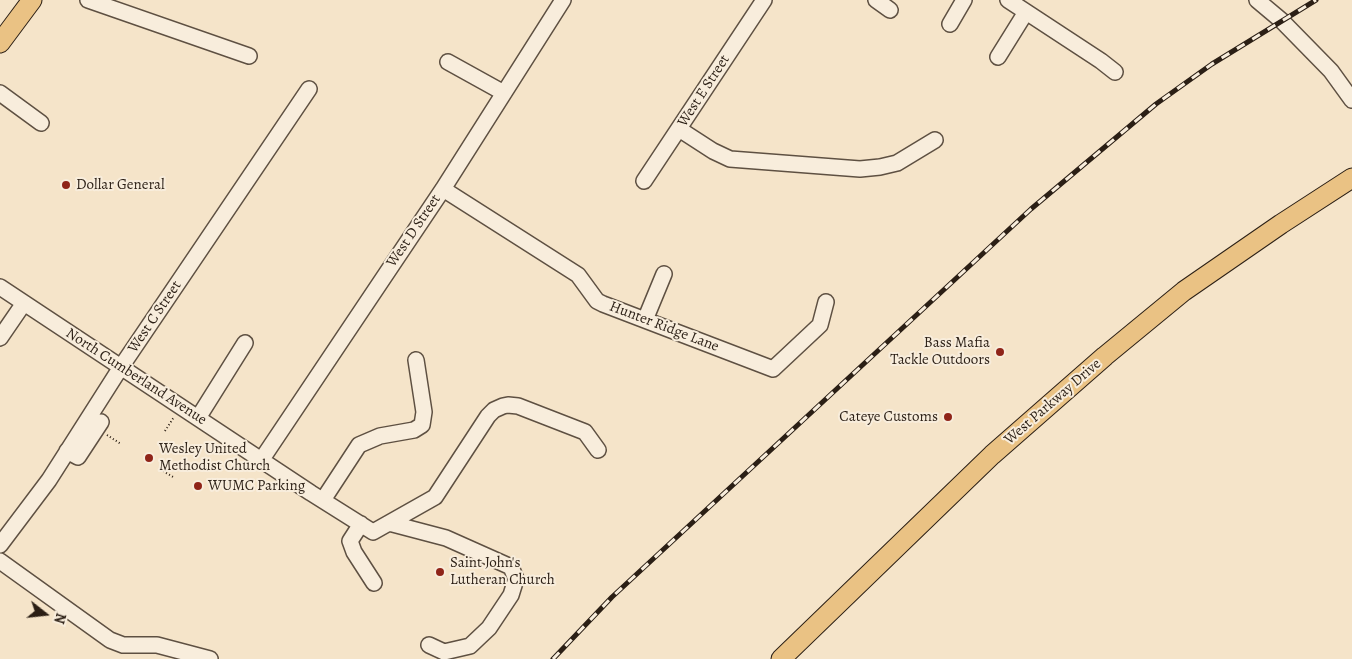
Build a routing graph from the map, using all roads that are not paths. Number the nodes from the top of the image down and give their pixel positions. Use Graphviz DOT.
graph roads {
  1 [pos="32,0"];
  2 [pos="88,0"];
  3 [pos="563,0"];
  4 [pos="764,0"];
  5 [pos="876,0"];
  6 [pos="964,0"];
  7 [pos="1008,0"];
  8 [pos="1257,0"];
  9 [pos="890,10"];
  10 [pos="1026,12"];
  11 [pos="950,24"];
  12 [pos="0,43"];
  13 [pos="249,56"];
  14 [pos="998,57"];
  15 [pos="448,62"];
  16 [pos="1115,72"];
  17 [pos="309,89"];
  18 [pos="0,93"];
  19 [pos="504,93"];
  20 [pos="1352,100"];
  21 [pos="41,123"];
  22 [pos="679,129"];
  23 [pos="935,140"];
  24 [pos="1352,178"];
  25 [pos="644,181"];
  26 [pos="443,189"];
  27 [pos="664,274"];
  28 [pos="0,287"];
  29 [pos="826,302"];
  30 [pos="24,304"];
  31 [pos="644,320"];
  32 [pos="0,338"];
  33 [pos="245,343"];
  34 [pos="416,360"];
  35 [pos="121,367"];
  36 [pos="198,418"];
  37 [pos="99,425"];
  38 [pos="598,450"];
  39 [pos="68,451"];
  40 [pos="262,459"];
  41 [pos="323,500"];
  42 [pos="389,522"];
  43 [pos="367,528"];
  44 [pos="0,545"];
  45 [pos="0,561"];
  46 [pos="374,583"];
  47 [pos="429,645"];
  48 [pos="210,659"];
  49 [pos="781,659"];
  1 -- 12 [label="main road"];
  2 -- 13 [label="street"];
  3 -- 19 [label="street, West D Street"];
  4 -- 22 [label="street, West E Street"];
  5 -- 9 [label="street"];
  6 -- 11 [label="street"];
  7 -- 10 [label="street"];
  8 -- 20 [label="street"];
  10 -- 14 [label="street"];
  10 -- 16 [label="street"];
  15 -- 19 [label="street"];
  17 -- 35 [label="street, West C Street"];
  18 -- 21 [label="street"];
  19 -- 26 [label="street, West D Street"];
  22 -- 23 [label="street"];
  22 -- 25 [label="street, West E Street"];
  24 -- 49 [label="main road, West Parkway Drive"];
  26 -- 31 [label="street, Hunter Ridge Lane"];
  26 -- 40 [label="street, West D Street"];
  27 -- 31 [label="street"];
  28 -- 30 [label="street, North Cumberland Avenue"];
  29 -- 31 [label="street, Hunter Ridge Lane"];
  30 -- 32 [label="street"];
  30 -- 35 [label="street, North Cumberland Avenue"];
  33 -- 36 [label="street"];
  34 -- 41 [label="street"];
  35 -- 36 [label="street, North Cumberland Avenue"];
  35 -- 39 [label="street, West C Street"];
  36 -- 40 [label="street, North Cumberland Avenue"];
  37 -- 39 [label="street"];
  38 -- 42 [label="street"];
  39 -- 44 [label="street, West C Street"];
  40 -- 41 [label="street, North Cumberland Avenue"];
  41 -- 43 [label="street, North Cumberland Avenue"];
  42 -- 43 [label="street"];
  42 -- 47 [label="street"];
  43 -- 46 [label="street"];
  45 -- 48 [label="street"];
}
